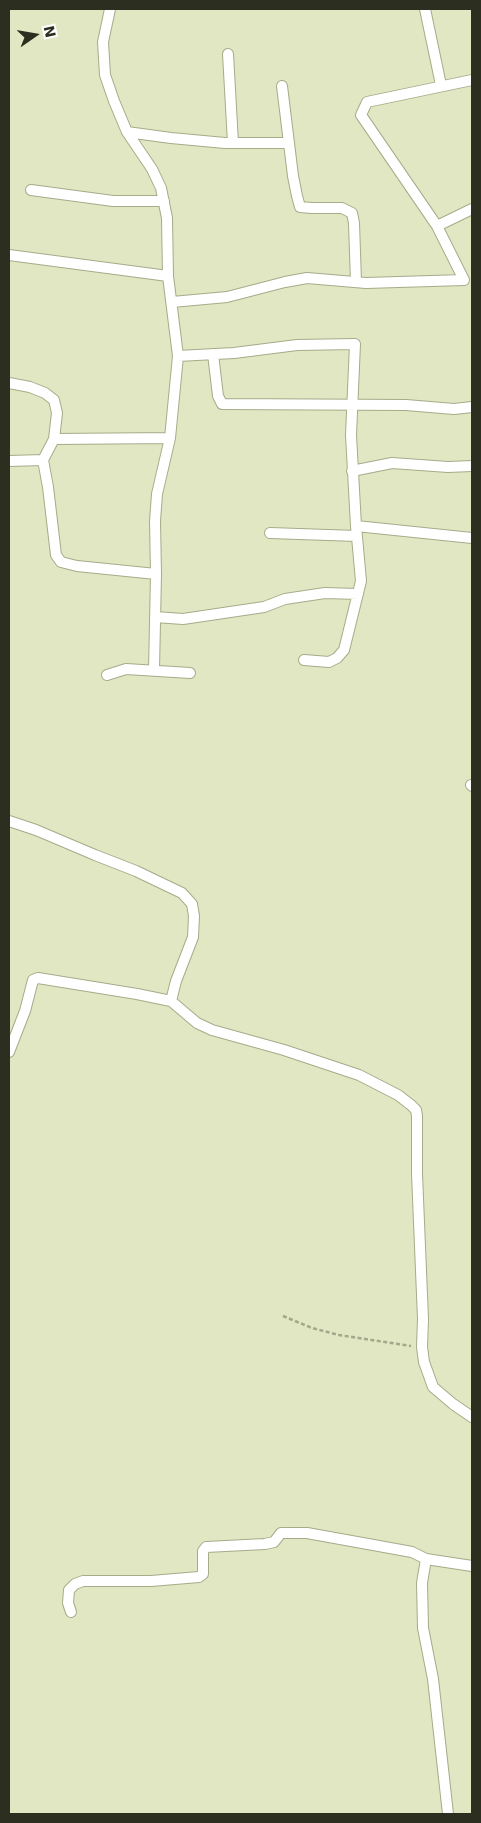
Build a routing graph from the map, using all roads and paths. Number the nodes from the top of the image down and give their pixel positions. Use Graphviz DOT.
graph roads {
  1 [pos="110,9"];
  2 [pos="425,9"];
  3 [pos="228,54"];
  4 [pos="472,80"];
  5 [pos="442,85"];
  6 [pos="282,86"];
  7 [pos="127,132"];
  8 [pos="233,143"];
  9 [pos="289,143"];
  10 [pos="32,190"];
  11 [pos="164,201"];
  12 [pos="472,209"];
  13 [pos="437,226"];
  14 [pos="9,255"];
  15 [pos="168,276"];
  16 [pos="356,282"];
  17 [pos="172,302"];
  18 [pos="213,354"];
  19 [pos="178,356"];
  20 [pos="9,383"];
  21 [pos="352,404"];
  22 [pos="472,407"];
  23 [pos="170,438"];
  24 [pos="54,439"];
  25 [pos="43,460"];
  26 [pos="9,461"];
  27 [pos="472,466"];
  28 [pos="352,471"];
  29 [pos="356,531"];
  30 [pos="270,533"];
  31 [pos="472,538"];
  32 [pos="156,574"];
  33 [pos="358,594"];
  34 [pos="155,617"];
  35 [pos="304,660"];
  36 [pos="154,670"];
  37 [pos="190,673"];
  38 [pos="107,676"];
  39 [pos="9,821"];
  40 [pos="171,1001"];
  41 [pos="9,1052"];
  42 [pos="283,1316"];
  43 [pos="422,1348"];
  44 [pos="472,1417"];
  45 [pos="426,1559"];
  46 [pos="472,1566"];
  47 [pos="71,1612"];
  48 [pos="448,1814"];
  1 -- 7 [label="street"];
  2 -- 5 [label="street"];
  3 -- 8 [label="street"];
  4 -- 5 [label="street"];
  5 -- 13 [label="street"];
  6 -- 9 [label="street"];
  7 -- 8 [label="street"];
  7 -- 11 [label="street"];
  8 -- 9 [label="street"];
  9 -- 16 [label="street"];
  10 -- 11 [label="street"];
  11 -- 15 [label="street"];
  12 -- 13 [label="street"];
  13 -- 16 [label="street"];
  14 -- 15 [label="street"];
  15 -- 17 [label="street"];
  16 -- 17 [label="street"];
  17 -- 19 [label="street"];
  18 -- 19 [label="street"];
  18 -- 21 [label="street"];
  18 -- 21 [label="street"];
  19 -- 23 [label="street"];
  20 -- 24 [label="street"];
  21 -- 22 [label="street"];
  21 -- 28 [label="street"];
  23 -- 24 [label="street"];
  23 -- 32 [label="street"];
  24 -- 25 [label="street"];
  25 -- 26 [label="street"];
  25 -- 32 [label="street"];
  27 -- 28 [label="street"];
  28 -- 29 [label="street"];
  29 -- 30 [label="street"];
  29 -- 31 [label="street"];
  29 -- 33 [label="street"];
  32 -- 34 [label="street"];
  33 -- 34 [label="street"];
  33 -- 35 [label="street"];
  34 -- 36 [label="street"];
  36 -- 37 [label="street"];
  36 -- 38 [label="street"];
  39 -- 40 [label="street"];
  40 -- 41 [label="street"];
  40 -- 43 [label="street"];
  42 -- 43 [label="path"];
  43 -- 44 [label="street"];
  45 -- 46 [label="street"];
  45 -- 47 [label="street"];
  45 -- 48 [label="street"];
}
